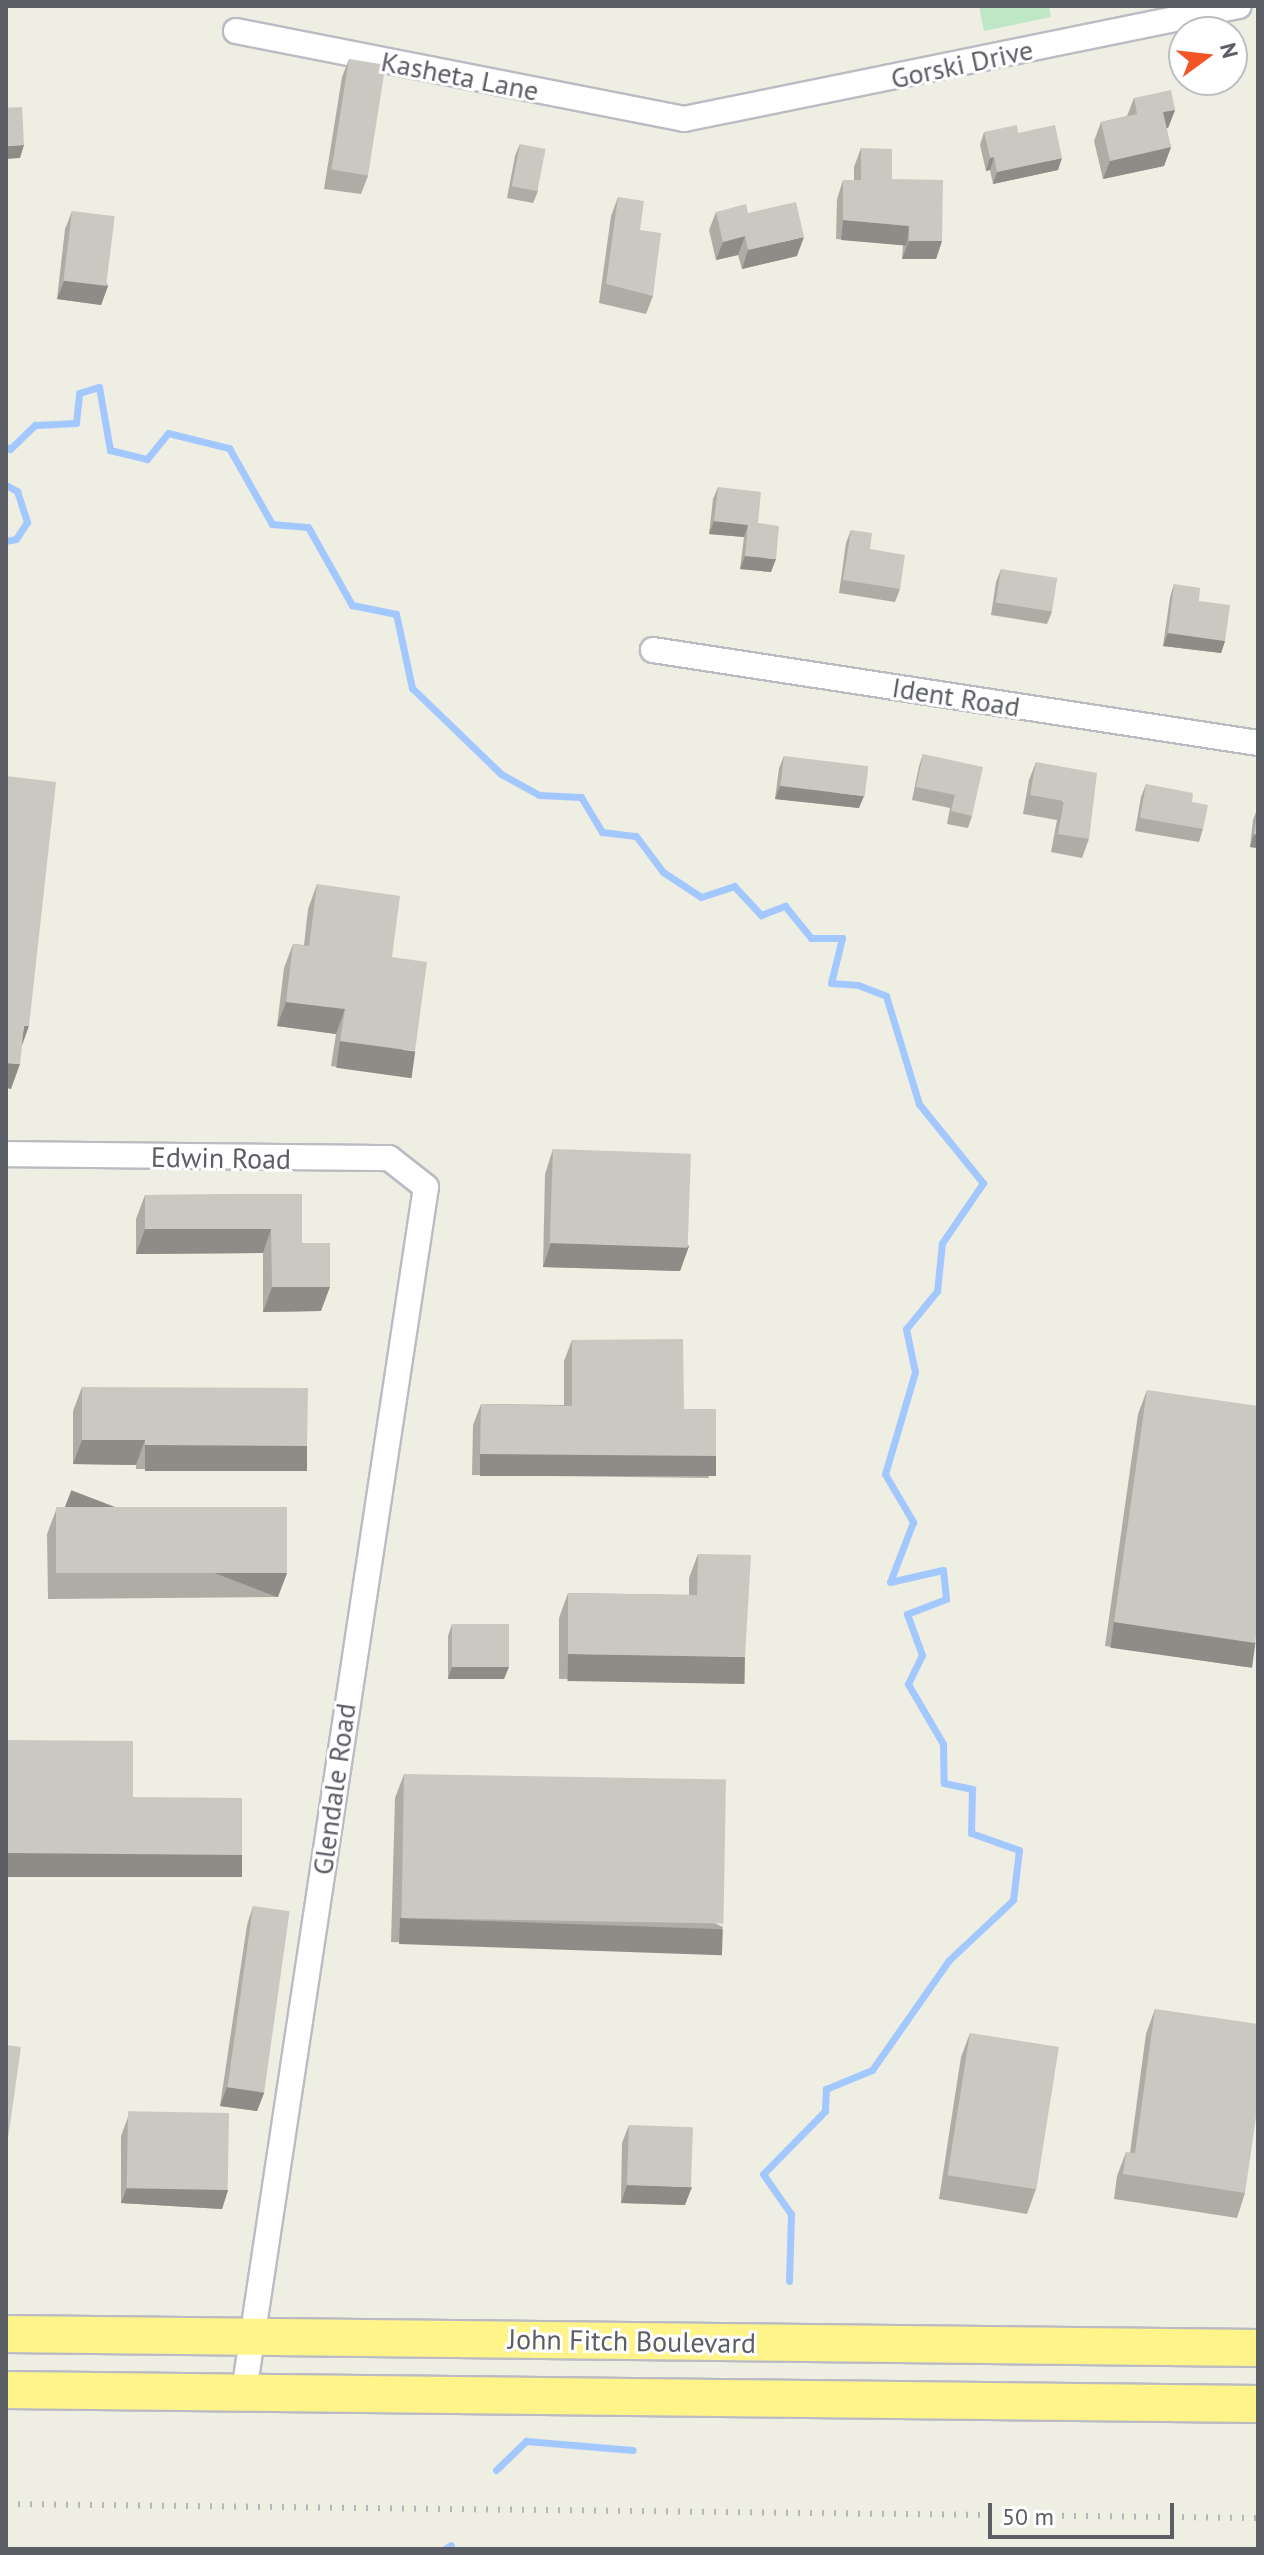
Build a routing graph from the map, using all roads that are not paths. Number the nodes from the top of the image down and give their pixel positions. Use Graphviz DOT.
graph roads {
  1 [pos="1239,6"];
  2 [pos="236,31"];
  3 [pos="684,119"];
  4 [pos="653,650"];
  5 [pos="1258,743"];
  6 [pos="6,1154"];
  7 [pos="426,1187"];
  8 [pos="6,2334"];
  9 [pos="252,2336"];
  10 [pos="1258,2348"];
  11 [pos="6,2390"];
  12 [pos="244,2392"];
  13 [pos="1258,2404"];
  1 -- 3 [label="street, Gorski Drive"];
  2 -- 3 [label="street, Kasheta Lane"];
  4 -- 5 [label="street, Ident Road"];
  6 -- 7 [label="street, Edwin Road"];
  7 -- 9 [label="street, Glendale Road"];
  8 -- 9 [label="highway, John Fitch Boulevard"];
  9 -- 10 [label="highway, John Fitch Boulevard"];
  9 -- 12 [label="street, Glendale Road"];
  11 -- 12 [label="highway, John Fitch Boulevard"];
  12 -- 13 [label="highway, John Fitch Boulevard"];
}
